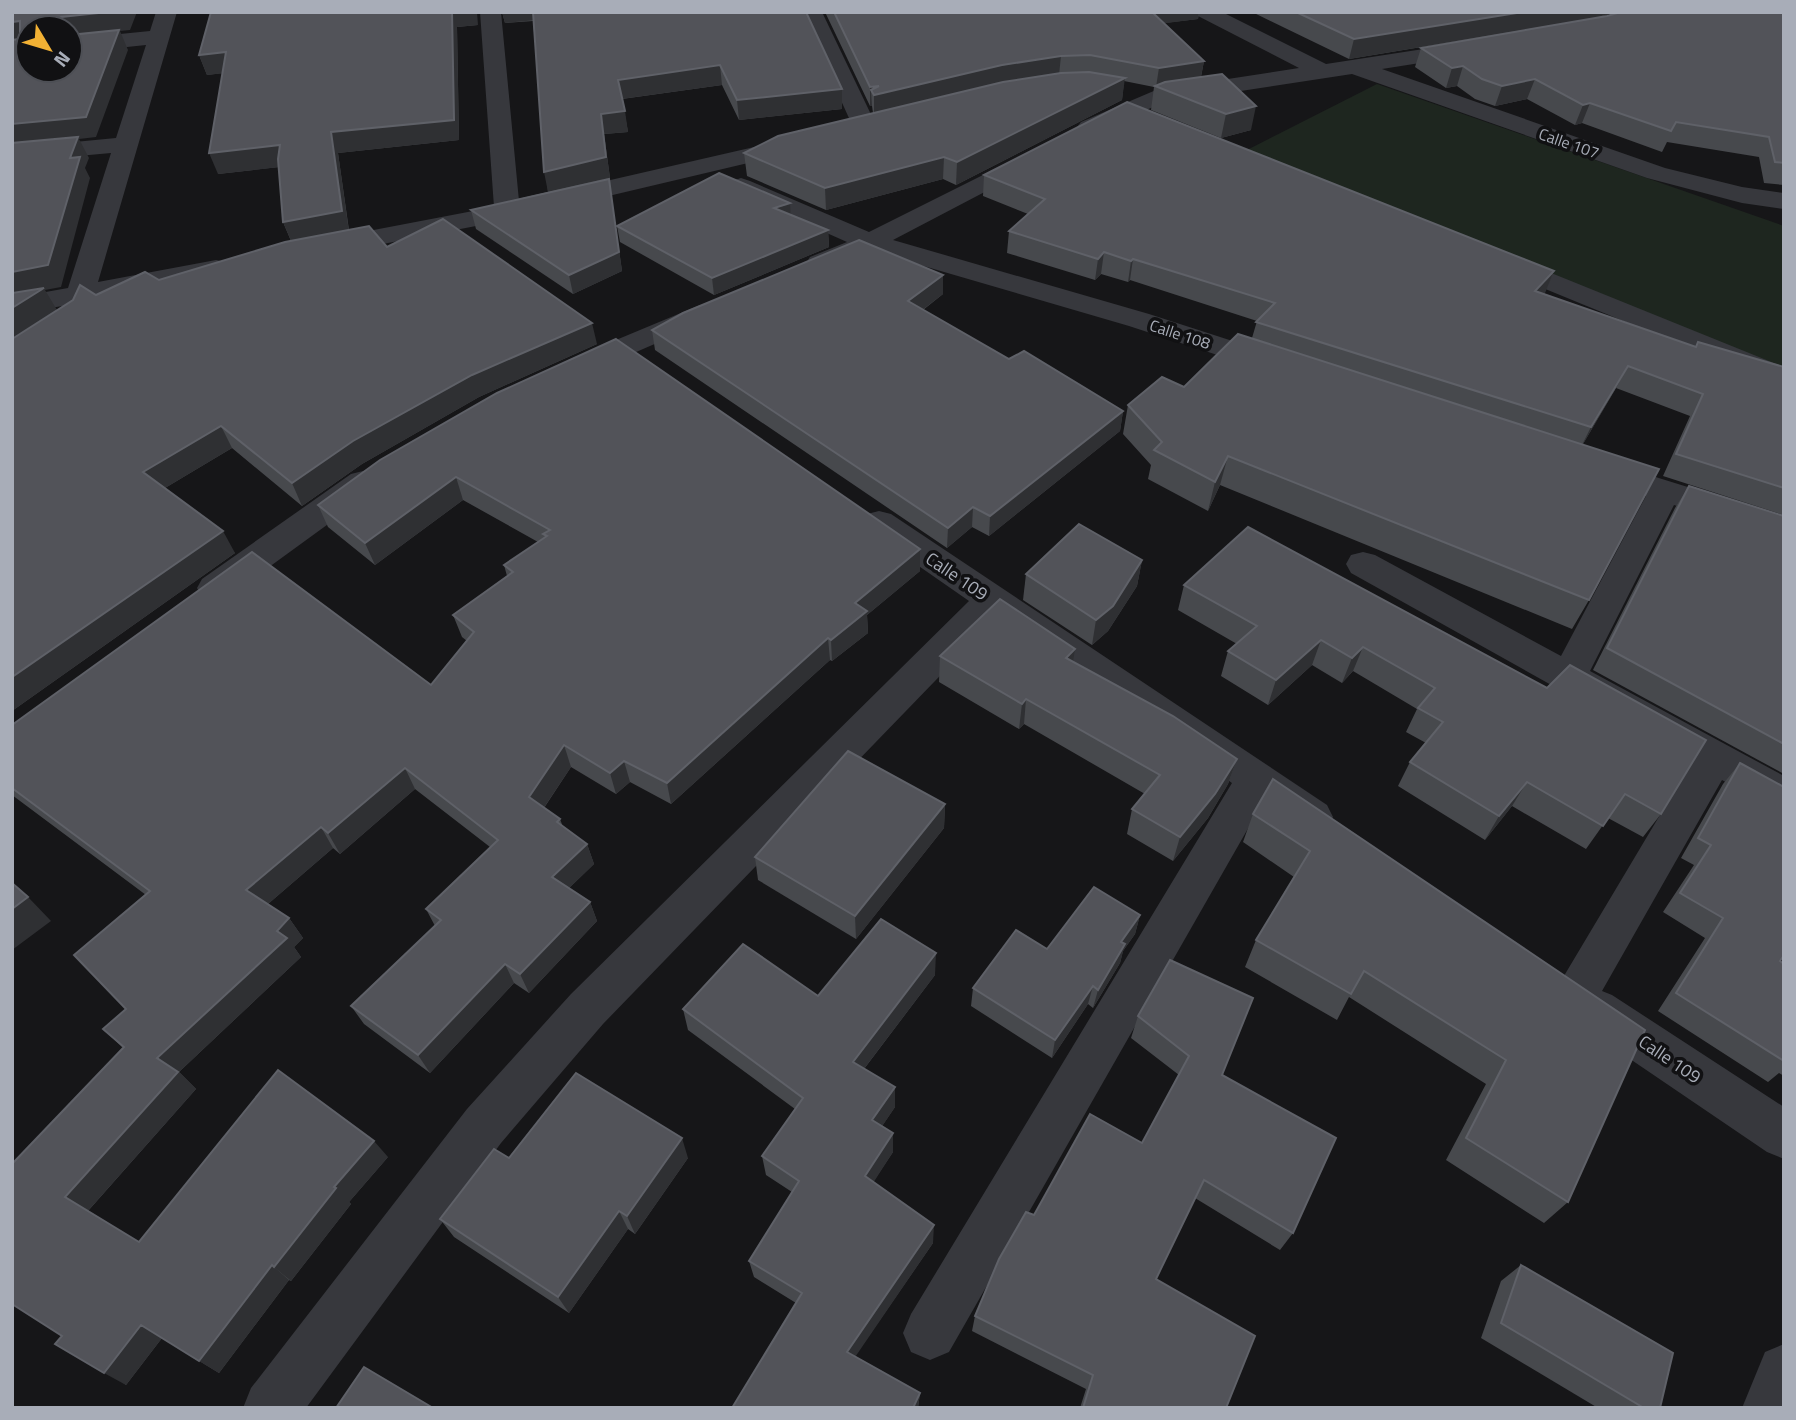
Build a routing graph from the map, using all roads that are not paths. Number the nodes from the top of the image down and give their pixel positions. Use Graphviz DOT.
graph roads {
  1 [pos="167,12"];
  2 [pos="489,12"];
  3 [pos="811,12"];
  4 [pos="1205,12"];
  5 [pos="160,37"];
  6 [pos="84,45"];
  7 [pos="1492,45"];
  8 [pos="1358,68"];
  9 [pos="1322,71"];
  10 [pos="892,120"];
  11 [pos="865,127"];
  12 [pos="839,133"];
  13 [pos="814,140"];
  14 [pos="125,144"];
  15 [pos="12,155"];
  16 [pos="701,168"];
  17 [pos="1784,201"];
  18 [pos="506,212"];
  19 [pos="447,224"];
  20 [pos="870,242"];
  21 [pos="480,247"];
  22 [pos="1478,252"];
  23 [pos="298,253"];
  24 [pos="244,263"];
  25 [pos="796,273"];
  26 [pos="81,294"];
  27 [pos="722,304"];
  28 [pos="12,307"];
  29 [pos="611,339"];
  30 [pos="12,354"];
  31 [pos="656,370"];
  32 [pos="1296,371"];
  33 [pos="1784,378"];
  34 [pos="551,379"];
  35 [pos="1573,461"];
  36 [pos="387,467"];
  37 [pos="1665,491"];
  38 [pos="858,508"];
  39 [pos="1784,529"];
  40 [pos="1363,564"];
  41 [pos="992,600"];
  42 [pos="195,603"];
  43 [pos="1569,676"];
  44 [pos="1715,757"];
  45 [pos="1256,778"];
  46 [pos="1784,795"];
  47 [pos="1348,840"];
  48 [pos="1541,972"];
  49 [pos="1575,996"];
  50 [pos="1784,1135"];
  51 [pos="930,1333"];
  52 [pos="1784,1371"];
  53 [pos="271,1408"];
  54 [pos="1770,1408"];
  1 -- 5 [label="street"];
  2 -- 18 [label="street"];
  3 -- 11 [label="street"];
  4 -- 9 [label="street"];
  5 -- 6 [label="street"];
  5 -- 14 [label="street"];
  7 -- 8 [label="street"];
  8 -- 9 [label="street"];
  8 -- 17 [label="street, Calle 107"];
  9 -- 20 [label="street"];
  10 -- 11 [label="street"];
  11 -- 12 [label="street"];
  13 -- 16 [label="street"];
  14 -- 15 [label="street"];
  14 -- 26 [label="street"];
  16 -- 18 [label="street"];
  16 -- 20 [label="street, Calle 108"];
  18 -- 19 [label="street"];
  19 -- 21 [label="street"];
  19 -- 23 [label="street"];
  20 -- 25 [label="street"];
  20 -- 32 [label="street, Calle 108"];
  22 -- 33 [label="street"];
  24 -- 26 [label="street"];
  26 -- 28 [label="street"];
  26 -- 30 [label="street"];
  27 -- 29 [label="street"];
  29 -- 31 [label="street"];
  29 -- 34 [label="street"];
  35 -- 37 [label="street"];
  36 -- 42 [label="street"];
  37 -- 39 [label="street"];
  37 -- 43 [label="street"];
  38 -- 41 [label="street, Calle 109"];
  40 -- 43 [label="street"];
  41 -- 45 [label="street, Calle 109"];
  41 -- 53 [label="street"];
  43 -- 44 [label="street"];
  44 -- 46 [label="street"];
  44 -- 49 [label="street"];
  45 -- 47 [label="street, Calle 109"];
  45 -- 51 [label="street"];
  48 -- 49 [label="street, Calle 109"];
  49 -- 50 [label="street, Calle 109"];
  52 -- 54 [label="street"];
}
